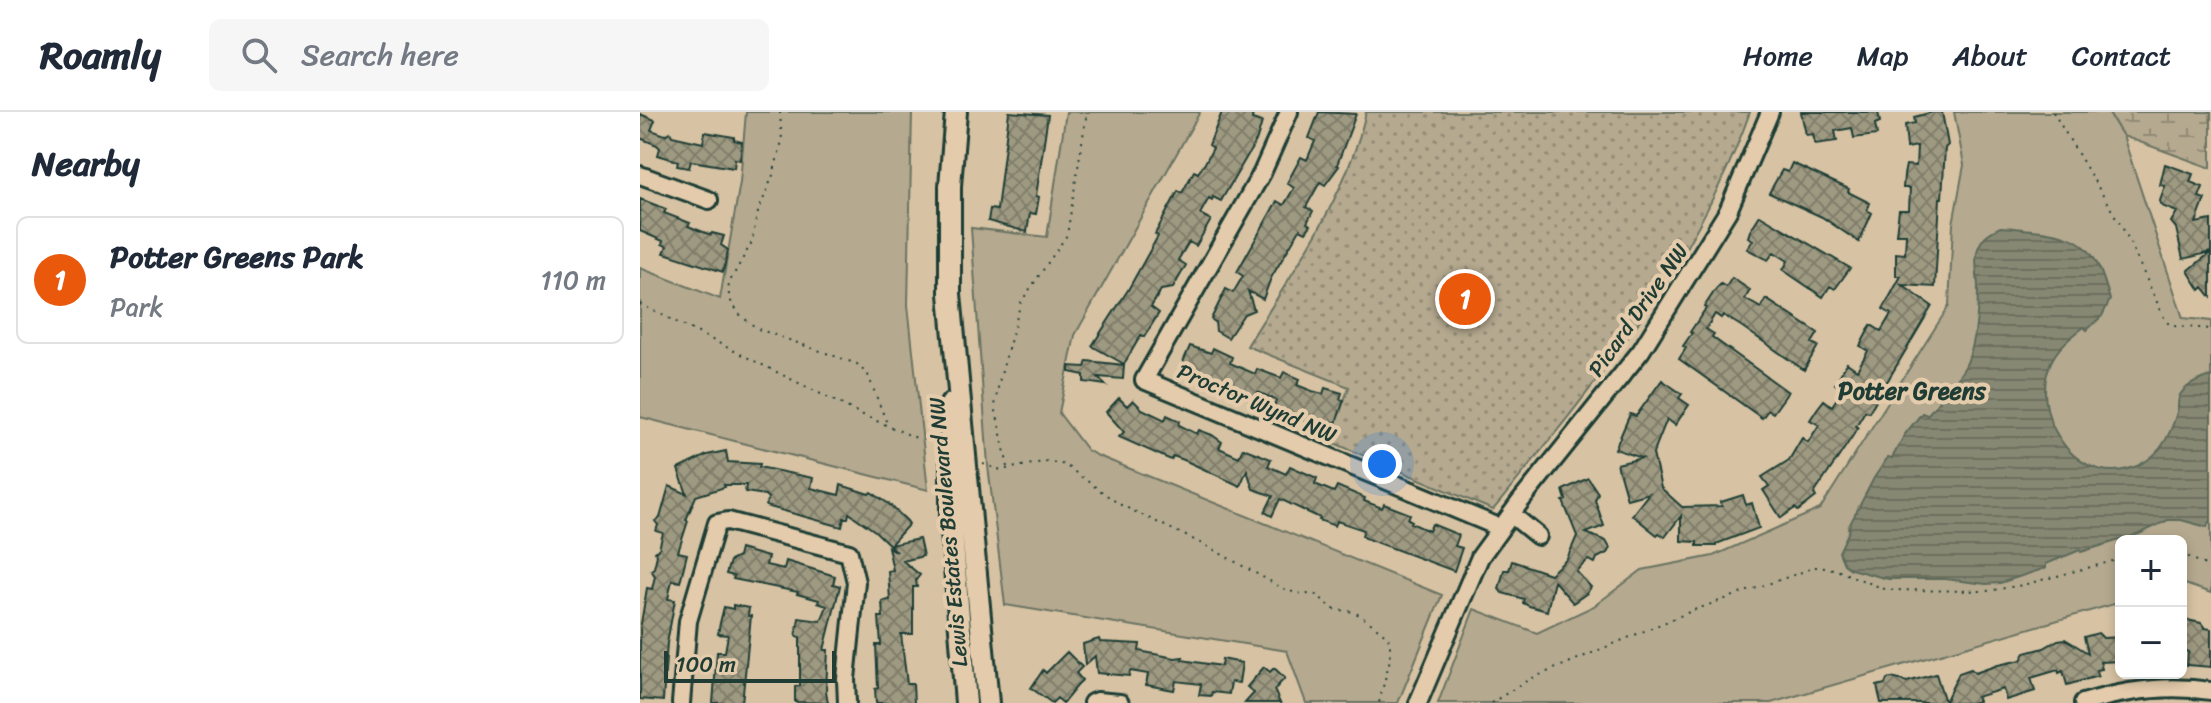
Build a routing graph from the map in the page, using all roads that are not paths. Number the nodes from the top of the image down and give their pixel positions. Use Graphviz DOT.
graph roads {
  1 [pos="956,112"];
  2 [pos="1289,112"];
  3 [pos="1770,112"];
  4 [pos="640,175"];
  5 [pos="709,200"];
  6 [pos="955,356"];
  7 [pos="1506,521"];
  8 [pos="1538,536"];
  9 [pos="2211,691"];
  10 [pos="2176,695"];
  11 [pos="681,703"];
  12 [pos="847,703"];
  13 [pos="966,703"];
  14 [pos="988,703"];
  15 [pos="1092,703"];
  16 [pos="1120,703"];
  17 [pos="1418,703"];
  18 [pos="2083,703"];
  1 -- 6 [label="main road, Lewis Estates Boulevard NW"];
  2 -- 7 [label="street, Proctor Wynd NW"];
  3 -- 7 [label="street, Picard Drive NW"];
  4 -- 5 [label="street"];
  6 -- 13 [label="main road, Lewis Estates Boulevard NW"];
  6 -- 14 [label="main road, Lewis Estates Boulevard NW"];
  7 -- 8 [label="street"];
  7 -- 17 [label="street, Picard Drive NW"];
  9 -- 10 [label="street"];
  10 -- 18 [label="street"];
  11 -- 12 [label="street"];
  15 -- 16 [label="street"];
}
